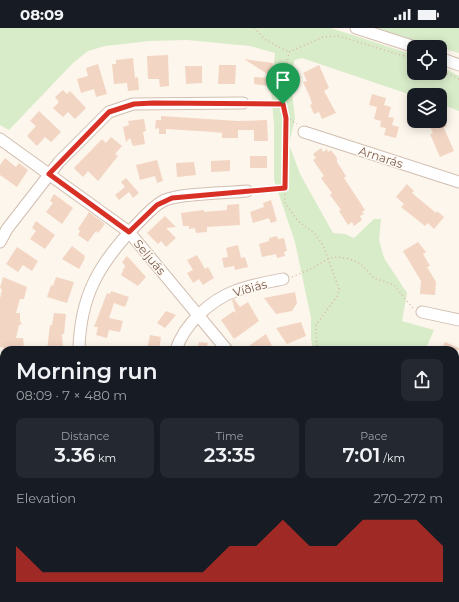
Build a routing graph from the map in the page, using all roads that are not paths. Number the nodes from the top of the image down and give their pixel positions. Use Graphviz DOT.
graph roads {
  1 [pos="356,28"];
  2 [pos="407,44"];
  3 [pos="447,55"];
  4 [pos="459,58"];
  5 [pos="447,61"];
  6 [pos="459,65"];
  7 [pos="243,103"];
  8 [pos="304,132"];
  9 [pos="0,139"];
  10 [pos="49,174"];
  11 [pos="459,182"];
  12 [pos="247,192"];
  13 [pos="129,232"];
  14 [pos="0,242"];
  15 [pos="283,279"];
  16 [pos="422,312"];
  17 [pos="199,316"];
  18 [pos="459,320"];
  19 [pos="79,346"];
  20 [pos="178,346"];
  21 [pos="224,346"];
  1 -- 2 [label="street"];
  3 -- 4 [label="street"];
  5 -- 6 [label="street"];
  7 -- 10 [label="street"];
  8 -- 11 [label="street, Arnarás"];
  9 -- 10 [label="street, Seljuás"];
  10 -- 13 [label="street, Seljuás"];
  10 -- 14 [label="street"];
  12 -- 13 [label="street"];
  13 -- 17 [label="street, Seljuás"];
  13 -- 19 [label="street"];
  15 -- 17 [label="street, Víðiás"];
  16 -- 18 [label="street"];
  17 -- 20 [label="street, Víðiás"];
  17 -- 21 [label="street, Seljuás"];
}
